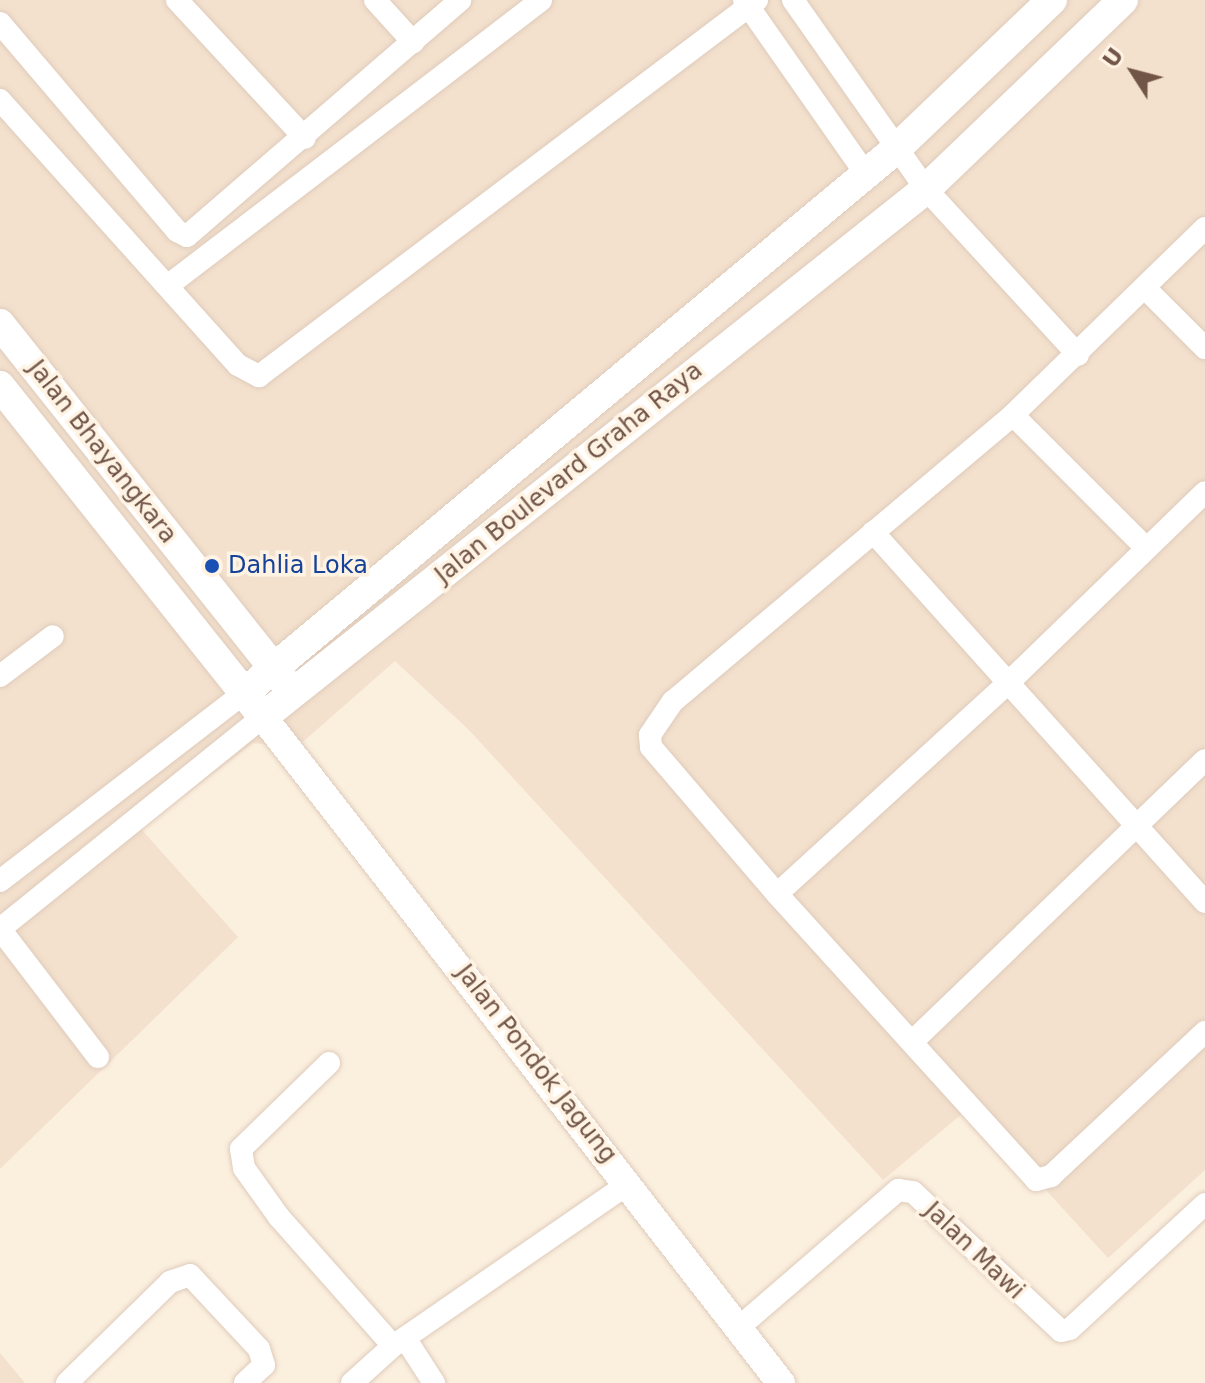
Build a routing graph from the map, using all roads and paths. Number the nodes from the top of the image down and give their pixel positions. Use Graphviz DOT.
graph roads {
  1 [pos="177,0"];
  2 [pos="375,0"];
  3 [pos="460,0"];
  4 [pos="541,0"];
  5 [pos="793,0"];
  6 [pos="1052,0"];
  7 [pos="1123,0"];
  8 [pos="750,2"];
  9 [pos="0,23"];
  10 [pos="413,42"];
  11 [pos="0,100"];
  12 [pos="305,138"];
  13 [pos="896,149"];
  14 [pos="866,174"];
  15 [pos="926,189"];
  16 [pos="1205,228"];
  17 [pos="170,284"];
  18 [pos="1145,288"];
  19 [pos="0,324"];
  20 [pos="1205,348"];
  21 [pos="1078,355"];
  22 [pos="0,386"];
  23 [pos="1013,415"];
  24 [pos="1205,492"];
  25 [pos="873,532"];
  26 [pos="1146,548"];
  27 [pos="53,636"];
  28 [pos="274,669"];
  29 [pos="0,676"];
  30 [pos="1008,683"];
  31 [pos="244,693"];
  32 [pos="293,693"];
  33 [pos="263,717"];
  34 [pos="288,747"];
  35 [pos="1205,760"];
  36 [pos="1138,828"];
  37 [pos="0,881"];
  38 [pos="777,894"];
  39 [pos="1205,902"];
  40 [pos="0,929"];
  41 [pos="1205,1032"];
  42 [pos="913,1041"];
  43 [pos="98,1057"];
  44 [pos="329,1063"];
  45 [pos="629,1183"];
  46 [pos="1205,1204"];
  47 [pos="737,1329"];
  48 [pos="399,1342"];
  49 [pos="67,1383"];
  50 [pos="245,1383"];
  51 [pos="352,1383"];
  52 [pos="434,1383"];
  53 [pos="781,1383"];
  1 -- 12 [label="street"];
  2 -- 10 [label="street"];
  3 -- 10 [label="street"];
  4 -- 17 [label="street"];
  5 -- 13 [label="street"];
  6 -- 13 [label="main road, Jalan Boulevard Graha Raya"];
  7 -- 15 [label="main road, Jalan Boulevard Graha Raya"];
  8 -- 14 [label="street"];
  8 -- 17 [label="street"];
  9 -- 12 [label="street"];
  10 -- 12 [label="street"];
  11 -- 17 [label="street"];
  13 -- 14 [label="main road, Jalan Boulevard Graha Raya"];
  13 -- 15 [label="street"];
  14 -- 28 [label="main road, Jalan Boulevard Graha Raya"];
  15 -- 21 [label="street"];
  15 -- 32 [label="main road, Jalan Boulevard Graha Raya"];
  16 -- 18 [label="street"];
  18 -- 20 [label="street"];
  18 -- 21 [label="street"];
  19 -- 28 [label="main road, Jalan Bhayangkara"];
  21 -- 23 [label="street"];
  22 -- 31 [label="main road, Jalan Bhayangkara"];
  23 -- 25 [label="street"];
  23 -- 26 [label="street"];
  24 -- 26 [label="street"];
  25 -- 30 [label="street"];
  25 -- 38 [label="street"];
  26 -- 30 [label="street"];
  27 -- 29 [label="street"];
  28 -- 31 [label="main road, Jalan Boulevard Graha Raya"];
  28 -- 32 [label="main road, Jalan Bhayangkara"];
  30 -- 36 [label="street"];
  30 -- 38 [label="street"];
  31 -- 33 [label="main road, Jalan Bhayangkara"];
  31 -- 37 [label="street, Jalan Boulevard Graha Raya"];
  32 -- 33 [label="main road, Jalan Boulevard Graha Raya"];
  32 -- 34 [label="street"];
  33 -- 34 [label="street, Jalan Pondok Jagung"];
  33 -- 40 [label="street, Jalan Boulevard Graha Raya"];
  34 -- 45 [label="street, Jalan Pondok Jagung"];
  35 -- 36 [label="street"];
  36 -- 39 [label="street"];
  36 -- 42 [label="street"];
  38 -- 42 [label="street"];
  40 -- 43 [label="street"];
  41 -- 42 [label="street"];
  44 -- 48 [label="street"];
  45 -- 47 [label="street, Jalan Pondok Jagung"];
  45 -- 48 [label="street"];
  46 -- 47 [label="street, Jalan Mawi"];
  47 -- 53 [label="street, Jalan Pondok Jagung"];
  48 -- 51 [label="street"];
  48 -- 52 [label="street"];
  49 -- 50 [label="street"];
}
